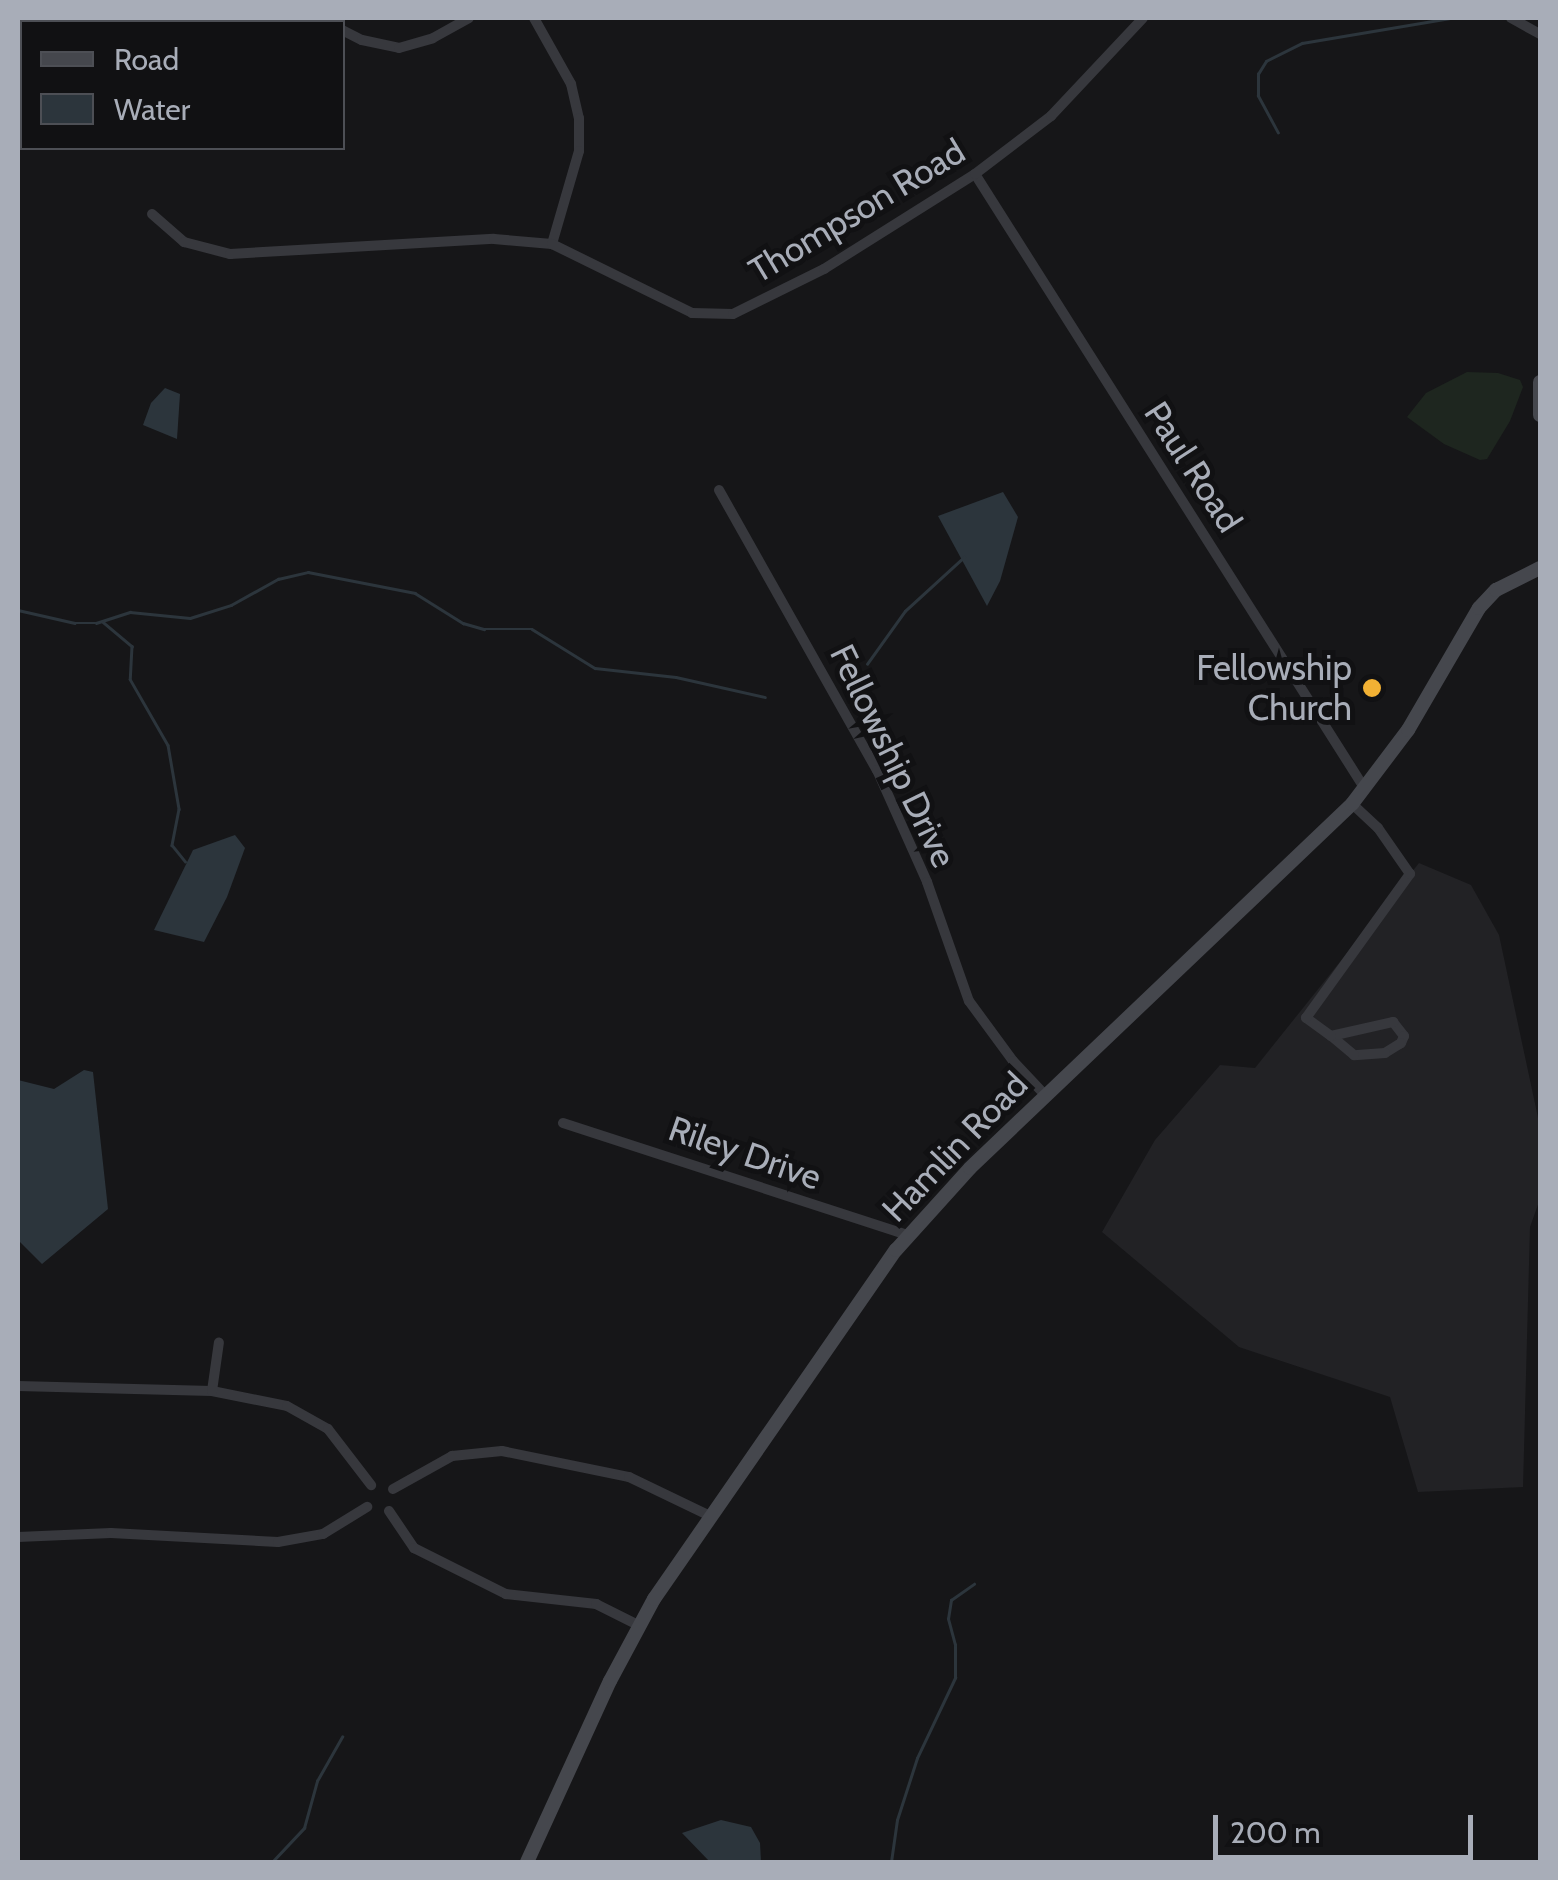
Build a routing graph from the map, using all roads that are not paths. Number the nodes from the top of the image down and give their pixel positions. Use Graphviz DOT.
graph roads {
  1 [pos="470,18"];
  2 [pos="534,18"];
  3 [pos="1142,18"];
  4 [pos="1512,18"];
  5 [pos="345,32"];
  6 [pos="1540,34"];
  7 [pos="975,174"];
  8 [pos="152,214"];
  9 [pos="552,244"];
  10 [pos="1540,382"];
  11 [pos="1540,414"];
  12 [pos="718,490"];
  13 [pos="1540,568"];
  14 [pos="1366,789"];
  15 [pos="1352,804"];
  16 [pos="1331,1036"];
  17 [pos="1046,1096"];
  18 [pos="563,1123"];
  19 [pos="908,1235"];
  20 [pos="219,1342"];
  21 [pos="18,1386"];
  22 [pos="212,1391"];
  23 [pos="372,1485"];
  24 [pos="393,1489"];
  25 [pos="367,1507"];
  26 [pos="389,1511"];
  27 [pos="710,1516"];
  28 [pos="18,1537"];
  29 [pos="638,1625"];
  30 [pos="527,1862"];
  1 -- 5 [label="street"];
  2 -- 9 [label="street"];
  3 -- 7 [label="street, Thompson Road"];
  4 -- 6 [label="street"];
  7 -- 9 [label="street, Thompson Road"];
  7 -- 14 [label="street, Paul Road"];
  8 -- 9 [label="street, Thompson Road"];
  10 -- 11 [label="street"];
  12 -- 17 [label="street, Fellowship Drive"];
  13 -- 14 [label="street, Hamlin Road"];
  14 -- 15 [label="street, Hamlin Road"];
  15 -- 16 [label="street"];
  15 -- 17 [label="street, Hamlin Road"];
  16 -- 16 [label="street"];
  17 -- 19 [label="street, Hamlin Road"];
  18 -- 19 [label="street, Riley Drive"];
  19 -- 27 [label="street, Hamlin Road"];
  20 -- 22 [label="street"];
  21 -- 22 [label="street"];
  22 -- 23 [label="street"];
  23 -- 24 [label="street"];
  23 -- 25 [label="street"];
  24 -- 26 [label="street"];
  24 -- 27 [label="street"];
  25 -- 26 [label="street"];
  25 -- 28 [label="street"];
  26 -- 29 [label="street"];
  27 -- 29 [label="street, Hamlin Road"];
  29 -- 30 [label="street, Hamlin Road"];
}
